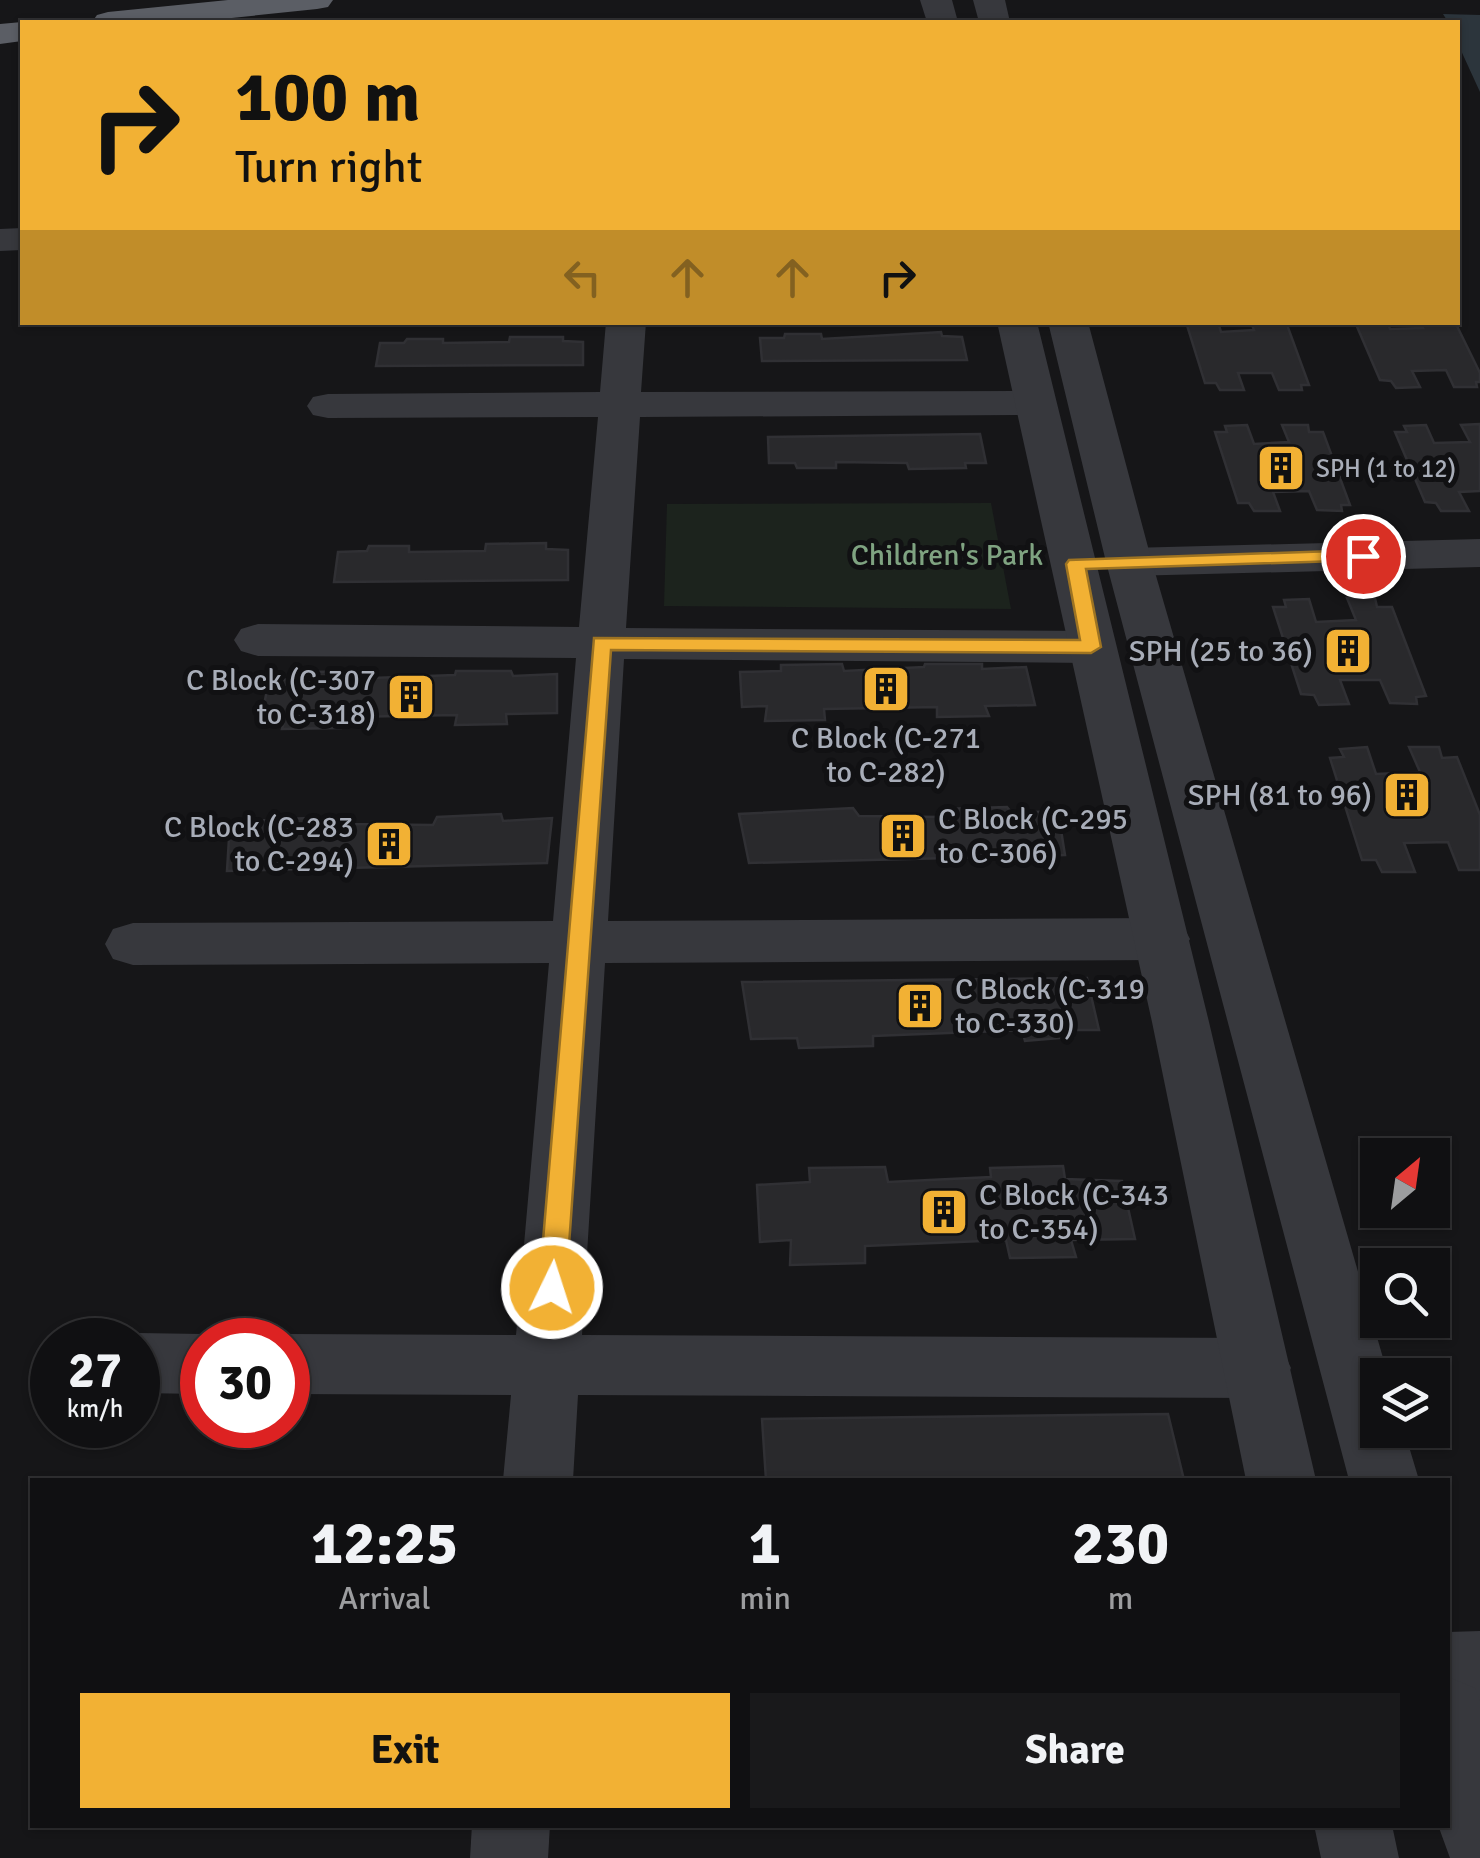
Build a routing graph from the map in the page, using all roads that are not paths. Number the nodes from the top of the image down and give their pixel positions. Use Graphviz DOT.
graph roads {
  1 [pos="316,0"];
  2 [pos="127,20"];
  3 [pos="626,325"];
  4 [pos="1018,325"];
  5 [pos="1069,325"];
  6 [pos="1032,403"];
  7 [pos="620,405"];
  8 [pos="328,406"];
  9 [pos="1480,553"];
  10 [pos="1128,562"];
  11 [pos="1075,564"];
  12 [pos="258,640"];
  13 [pos="601,643"];
  14 [pos="1091,647"];
  15 [pos="1162,940"];
  16 [pos="578,942"];
  17 [pos="132,944"];
  18 [pos="310,1364"];
  19 [pos="547,1366"];
  20 [pos="1258,1368"];
  21 [pos="538,1478"];
  22 [pos="1281,1478"];
  23 [pos="1383,1478"];
  24 [pos="1480,1668"];
  25 [pos="1450,1669"];
  26 [pos="1450,1722"];
  27 [pos="512,1828"];
  28 [pos="1354,1828"];
  29 [pos="1480,1835"];
  30 [pos="509,1858"];
  31 [pos="1360,1858"];
  1 -- 2 [label="highway"];
  3 -- 7 [label="street"];
  4 -- 6 [label="street"];
  5 -- 10 [label="street"];
  6 -- 7 [label="street"];
  6 -- 11 [label="street"];
  7 -- 8 [label="street"];
  7 -- 13 [label="street"];
  9 -- 10 [label="street"];
  10 -- 11 [label="street"];
  10 -- 23 [label="street"];
  11 -- 14 [label="street"];
  12 -- 13 [label="street"];
  13 -- 14 [label="street"];
  13 -- 16 [label="street"];
  14 -- 15 [label="street"];
  15 -- 16 [label="street"];
  15 -- 20 [label="street"];
  16 -- 17 [label="street"];
  16 -- 19 [label="street"];
  18 -- 19 [label="street"];
  19 -- 20 [label="street"];
  19 -- 21 [label="street"];
  20 -- 22 [label="street"];
  24 -- 25 [label="street"];
  26 -- 29 [label="street"];
  27 -- 30 [label="street"];
  28 -- 31 [label="street"];
}
